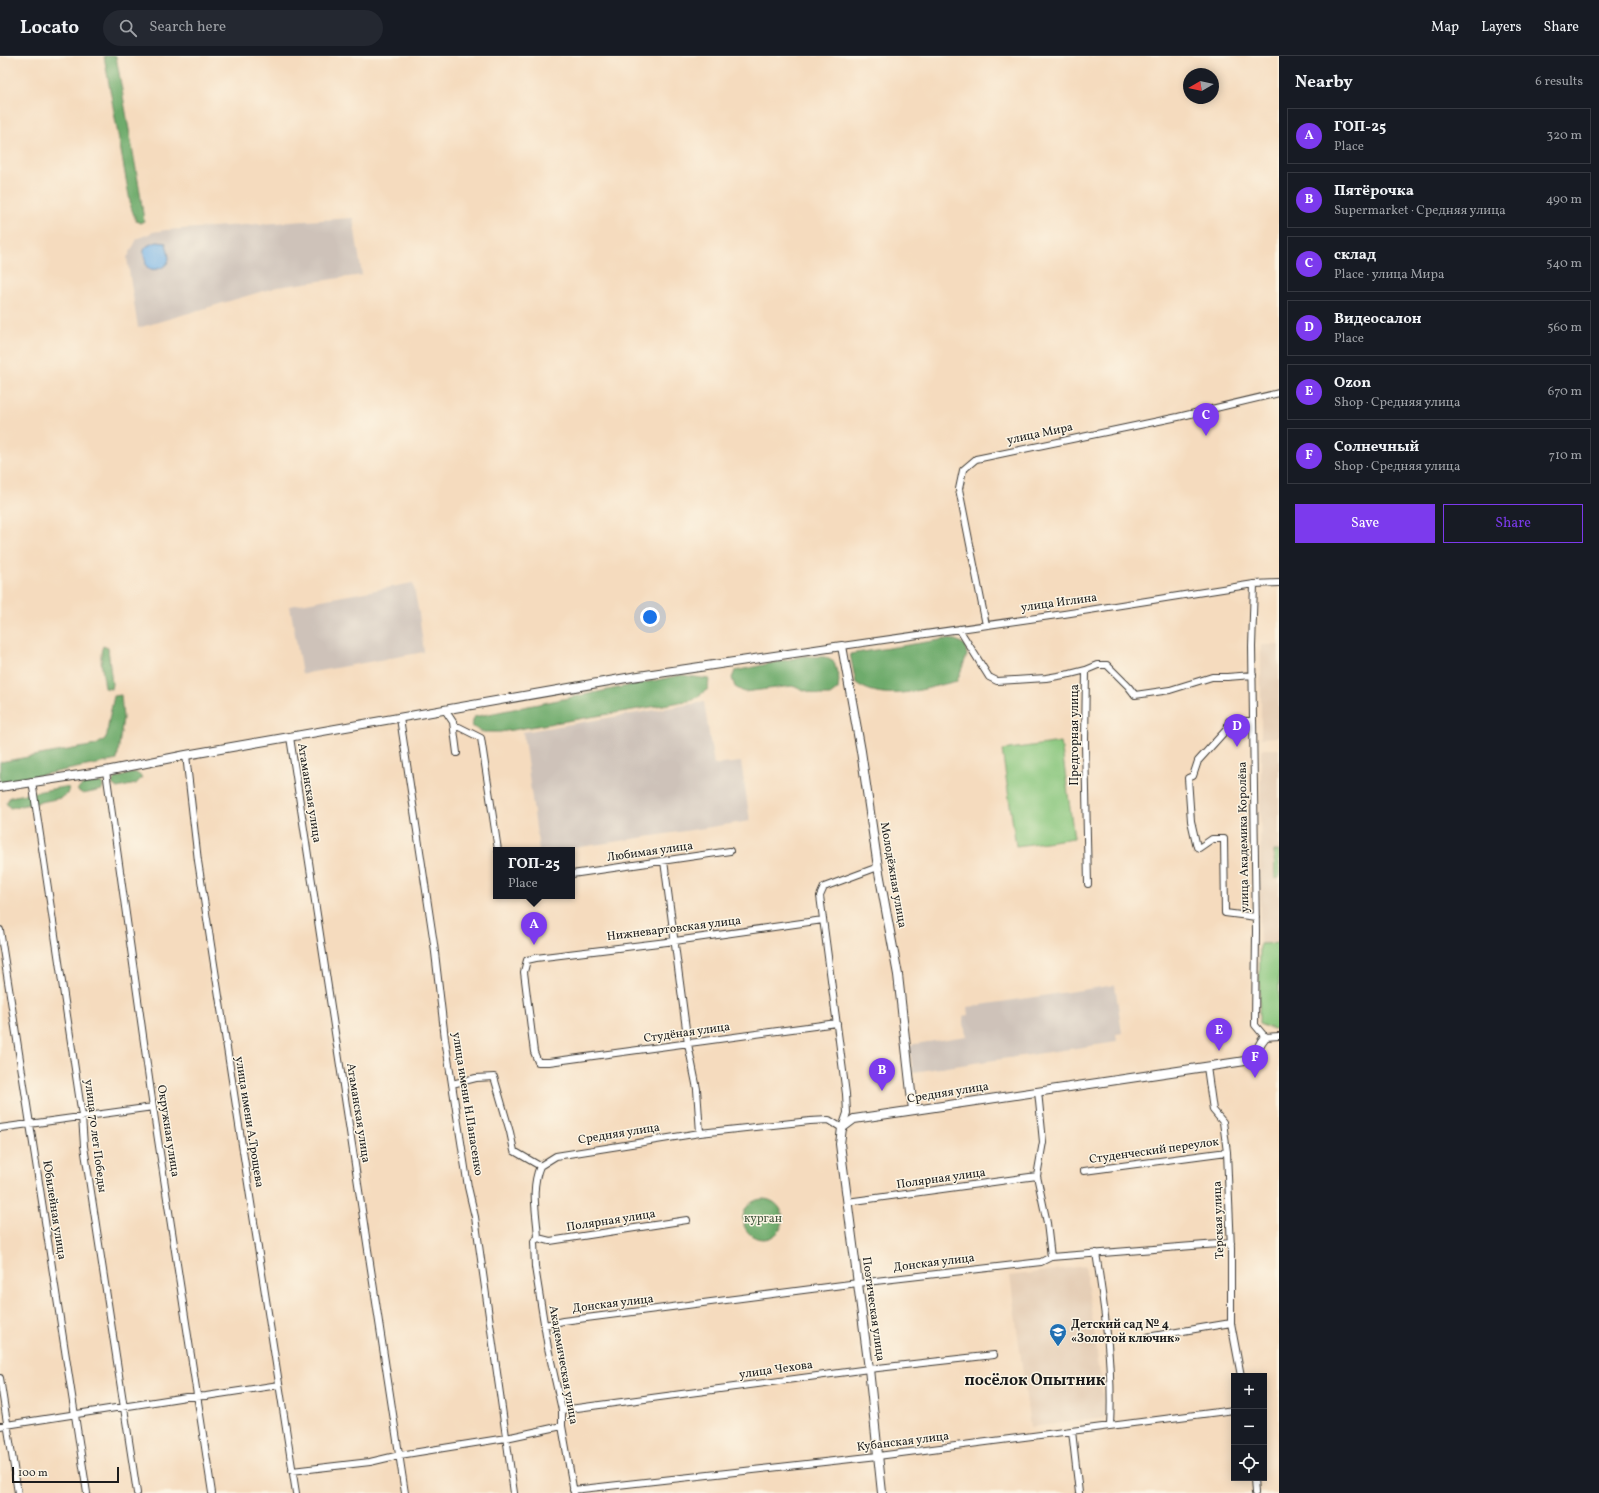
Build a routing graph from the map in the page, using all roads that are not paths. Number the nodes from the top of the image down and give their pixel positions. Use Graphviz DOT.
graph roads {
  1 [pos="1279,393"];
  2 [pos="1279,583"];
  3 [pos="1254,584"];
  4 [pos="986,625"];
  5 [pos="959,629"];
  6 [pos="842,646"];
  7 [pos="1086,670"];
  8 [pos="1253,674"];
  9 [pos="445,710"];
  10 [pos="400,718"];
  11 [pos="1253,721"];
  12 [pos="454,727"];
  13 [pos="290,737"];
  14 [pos="456,753"];
  15 [pos="186,755"];
  16 [pos="106,771"];
  17 [pos="32,781"];
  18 [pos="0,787"];
  19 [pos="498,847"];
  20 [pos="730,851"];
  21 [pos="664,861"];
  22 [pos="878,867"];
  23 [pos="575,874"];
  24 [pos="1088,884"];
  25 [pos="1256,917"];
  26 [pos="823,920"];
  27 [pos="0,930"];
  28 [pos="675,941"];
  29 [pos="837,1023"];
  30 [pos="1279,1036"];
  31 [pos="1265,1037"];
  32 [pos="688,1044"];
  33 [pos="538,1062"];
  34 [pos="1207,1067"];
  35 [pos="452,1084"];
  36 [pos="1038,1091"];
  37 [pos="153,1106"];
  38 [pos="913,1110"];
  39 [pos="82,1116"];
  40 [pos="30,1124"];
  41 [pos="0,1128"];
  42 [pos="842,1128"];
  43 [pos="700,1133"];
  44 [pos="1227,1152"];
  45 [pos="540,1166"];
  46 [pos="1084,1171"];
  47 [pos="1037,1176"];
  48 [pos="847,1202"];
  49 [pos="687,1220"];
  50 [pos="536,1240"];
  51 [pos="1231,1243"];
  52 [pos="1096,1254"];
  53 [pos="1051,1257"];
  54 [pos="858,1283"];
  55 [pos="1232,1323"];
  56 [pos="545,1325"];
  57 [pos="1147,1336"];
  58 [pos="994,1354"];
  59 [pos="869,1369"];
  60 [pos="1240,1373"];
  61 [pos="0,1378"];
  62 [pos="279,1385"];
  63 [pos="199,1397"];
  64 [pos="124,1407"];
  65 [pos="562,1410"];
  66 [pos="1231,1410"];
  67 [pos="75,1415"];
  68 [pos="7,1425"];
  69 [pos="0,1426"];
  70 [pos="562,1426"];
  71 [pos="1110,1426"];
  72 [pos="1072,1431"];
  73 [pos="506,1438"];
  74 [pos="400,1455"];
  75 [pos="878,1456"];
  76 [pos="292,1471"];
  77 [pos="1254,1481"];
  78 [pos="574,1492"];
  79 [pos="18,1493"];
  80 [pos="87,1493"];
  81 [pos="137,1493"];
  82 [pos="212,1493"];
  83 [pos="296,1493"];
  84 [pos="405,1493"];
  85 [pos="514,1493"];
  86 [pos="882,1493"];
  87 [pos="1079,1493"];
  88 [pos="1255,1493"];
  1 -- 4 [label="street, улица Мира"];
  2 -- 3 [label="street, улица Иглина"];
  3 -- 4 [label="street, улица Иглина"];
  3 -- 8 [label="street, улица Академика Королёва"];
  4 -- 5 [label="street, улица Иглина"];
  5 -- 6 [label="street, улица Иглина"];
  5 -- 7 [label="street, Предгорная улица"];
  6 -- 9 [label="street"];
  6 -- 22 [label="street, Молодёжная улица"];
  7 -- 8 [label="street"];
  7 -- 24 [label="street, Предгорная улица"];
  8 -- 11 [label="street, улица Академика Королёва"];
  9 -- 10 [label="street"];
  9 -- 12 [label="street"];
  10 -- 13 [label="street"];
  10 -- 35 [label="street, улица имени Н.Панасенко"];
  11 -- 25 [label="street, улица Академика Королёва"];
  11 -- 25 [label="street"];
  12 -- 14 [label="street"];
  12 -- 19 [label="street"];
  13 -- 15 [label="street"];
  13 -- 74 [label="street, Атаманская улица"];
  15 -- 16 [label="street"];
  15 -- 62 [label="street, улица имени А.Трощева"];
  16 -- 17 [label="street"];
  16 -- 37 [label="street, Окружная улица"];
  17 -- 18 [label="street"];
  17 -- 39 [label="street, улица 70 лет Победы"];
  20 -- 21 [label="street, Любимая улица"];
  21 -- 23 [label="street, Любимая улица"];
  21 -- 28 [label="street"];
  22 -- 26 [label="street"];
  22 -- 38 [label="street, Молодёжная улица"];
  25 -- 31 [label="street, улица Академика Королёва"];
  26 -- 28 [label="street, Нижневартовская улица"];
  26 -- 29 [label="street"];
  27 -- 40 [label="street, Юбилейная улица"];
  28 -- 32 [label="street"];
  28 -- 33 [label="street, Нижневартовская улица"];
  29 -- 32 [label="street, Студёная улица"];
  29 -- 42 [label="street"];
  30 -- 31 [label="street"];
  31 -- 34 [label="street, Средняя улица"];
  32 -- 33 [label="street, Студёная улица"];
  32 -- 43 [label="street"];
  34 -- 36 [label="street, Средняя улица"];
  34 -- 44 [label="street, Терская улица"];
  35 -- 45 [label="street"];
  35 -- 73 [label="street, улица имени Н.Панасенко"];
  36 -- 38 [label="street, Средняя улица"];
  36 -- 47 [label="street"];
  37 -- 39 [label="street"];
  37 -- 63 [label="street, Окружная улица"];
  38 -- 42 [label="street, Средняя улица"];
  39 -- 40 [label="street"];
  39 -- 64 [label="street, улица 70 лет Победы"];
  40 -- 41 [label="street"];
  40 -- 67 [label="street, Юбилейная улица"];
  42 -- 43 [label="street, Средняя улица"];
  42 -- 48 [label="street, Поэтическая улица"];
  43 -- 45 [label="street, Средняя улица"];
  44 -- 46 [label="street, Студенческий переулок"];
  44 -- 51 [label="street, Терская улица"];
  45 -- 50 [label="street, Академическая улица"];
  47 -- 48 [label="street, Полярная улица"];
  47 -- 53 [label="street"];
  48 -- 54 [label="street, Поэтическая улица"];
  49 -- 50 [label="street, Полярная улица"];
  50 -- 56 [label="street, Академическая улица"];
  51 -- 52 [label="street, Донская улица"];
  51 -- 55 [label="street, Терская улица"];
  52 -- 53 [label="street, Донская улица"];
  52 -- 71 [label="street"];
  53 -- 54 [label="street, Донская улица"];
  54 -- 56 [label="street, Донская улица"];
  54 -- 59 [label="street, Поэтическая улица"];
  55 -- 57 [label="street"];
  55 -- 60 [label="street, Терская улица"];
  56 -- 65 [label="street, Академическая улица"];
  58 -- 59 [label="street, улица Чехова"];
  59 -- 65 [label="street, улица Чехова"];
  59 -- 75 [label="street, Поэтическая улица"];
  61 -- 68 [label="street"];
  62 -- 63 [label="street"];
  62 -- 76 [label="street, улица имени А.Трощева"];
  63 -- 64 [label="street"];
  63 -- 82 [label="street, Окружная улица"];
  64 -- 67 [label="street"];
  64 -- 81 [label="street, улица 70 лет Победы"];
  65 -- 70 [label="street, Академическая улица"];
  66 -- 71 [label="street, Кубанская улица"];
  67 -- 68 [label="street"];
  67 -- 80 [label="street, Юбилейная улица"];
  68 -- 69 [label="street"];
  68 -- 79 [label="street"];
  70 -- 73 [label="street"];
  70 -- 78 [label="street, Академическая улица"];
  71 -- 72 [label="street, Кубанская улица"];
  72 -- 75 [label="street, Кубанская улица"];
  72 -- 87 [label="street"];
  73 -- 74 [label="street"];
  73 -- 85 [label="street, улица имени Н.Панасенко"];
  74 -- 76 [label="street"];
  74 -- 84 [label="street, Атаманская улица"];
  75 -- 78 [label="street, Кубанская улица"];
  75 -- 86 [label="street, Поэтическая улица"];
  76 -- 83 [label="street, улица имени А.Трощева"];
  77 -- 88 [label="street"];
}
